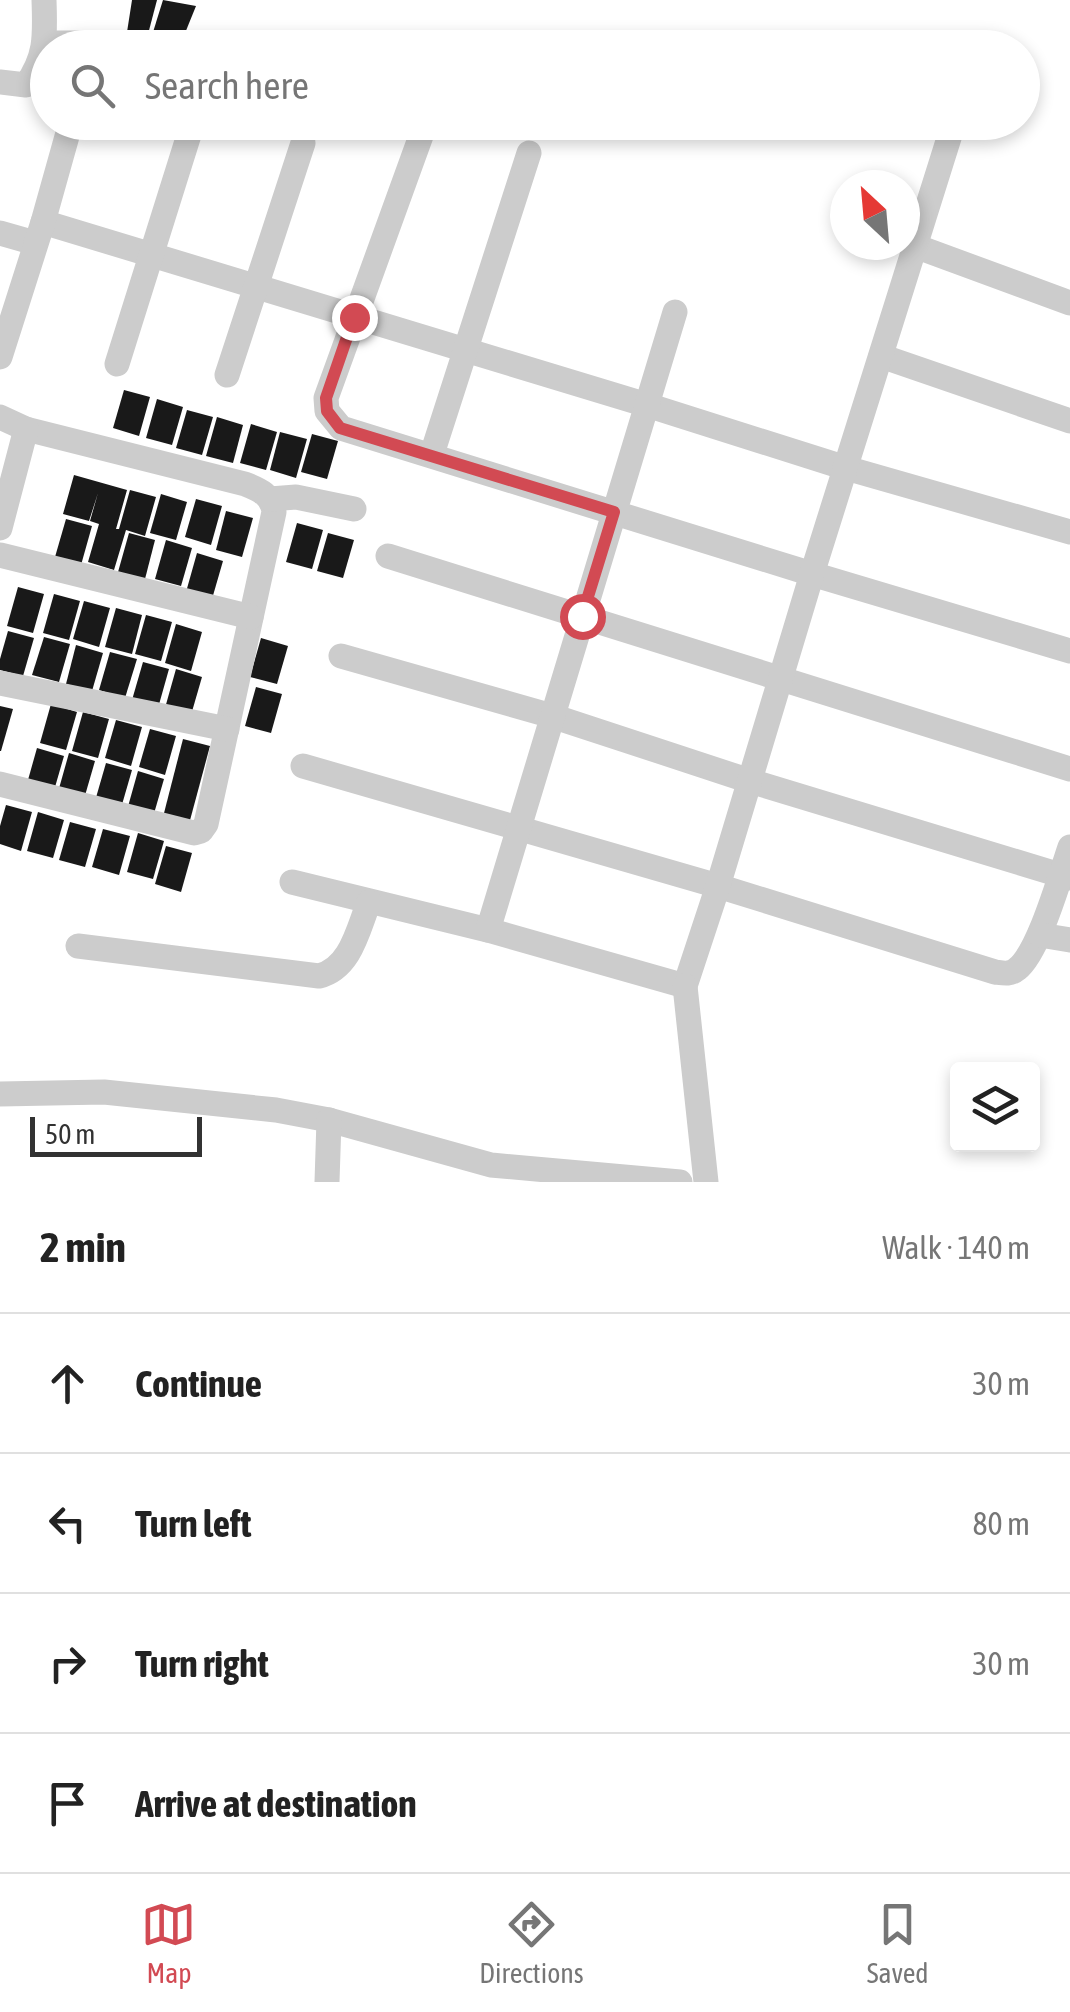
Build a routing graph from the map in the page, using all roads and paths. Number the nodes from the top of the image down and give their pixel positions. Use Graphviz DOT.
graph roads {
  1 [pos="44,0"];
  2 [pos="44,30"];
  3 [pos="0,82"];
  4 [pos="30,88"];
  5 [pos="66,140"];
  6 [pos="188,140"];
  7 [pos="419,140"];
  8 [pos="948,140"];
  9 [pos="303,143"];
  10 [pos="529,153"];
  11 [pos="0,232"];
  12 [pos="39,232"];
  13 [pos="920,233"];
  14 [pos="920,247"];
  15 [pos="151,255"];
  16 [pos="912,260"];
  17 [pos="256,286"];
  18 [pos="1070,302"];
  19 [pos="676,312"];
  20 [pos="354,317"];
  21 [pos="466,350"];
  22 [pos="881,356"];
  23 [pos="0,357"];
  24 [pos="116,364"];
  25 [pos="227,375"];
  26 [pos="646,405"];
  27 [pos="0,417"];
  28 [pos="1070,421"];
  29 [pos="26,429"];
  30 [pos="432,454"];
  31 [pos="846,468"];
  32 [pos="270,499"];
  33 [pos="354,509"];
  34 [pos="614,512"];
  35 [pos="0,528"];
  36 [pos="1070,532"];
  37 [pos="0,555"];
  38 [pos="388,556"];
  39 [pos="812,574"];
  40 [pos="582,616"];
  41 [pos="251,617"];
  42 [pos="1070,652"];
  43 [pos="341,656"];
  44 [pos="780,679"];
  45 [pos="0,683"];
  46 [pos="552,716"];
  47 [pos="226,729"];
  48 [pos="304,766"];
  49 [pos="1070,769"];
  50 [pos="750,782"];
  51 [pos="0,784"];
  52 [pos="519,827"];
  53 [pos="1070,847"];
  54 [pos="1065,877"];
  55 [pos="292,882"];
  56 [pos="718,886"];
  57 [pos="370,902"];
  58 [pos="488,930"];
  59 [pos="1040,935"];
  60 [pos="1070,940"];
  61 [pos="78,946"];
  62 [pos="685,986"];
  63 [pos="0,1094"];
  64 [pos="329,1120"];
  65 [pos="327,1182"];
  66 [pos="680,1182"];
  67 [pos="706,1182"];
  1 -- 2 [label="street"];
  3 -- 4 [label="street"];
  5 -- 12 [label="street"];
  6 -- 15 [label="street"];
  7 -- 20 [label="street"];
  8 -- 13 [label="street"];
  9 -- 17 [label="street"];
  10 -- 21 [label="street"];
  11 -- 12 [label="street"];
  12 -- 15 [label="street"];
  12 -- 23 [label="street"];
  14 -- 18 [label="street"];
  15 -- 17 [label="street"];
  15 -- 24 [label="street"];
  16 -- 22 [label="street"];
  17 -- 20 [label="street"];
  17 -- 25 [label="street"];
  19 -- 26 [label="street"];
  20 -- 21 [label="street"];
  20 -- 30 [label="street"];
  21 -- 26 [label="street"];
  21 -- 30 [label="street"];
  22 -- 28 [label="street"];
  22 -- 31 [label="street"];
  26 -- 31 [label="street"];
  26 -- 34 [label="street"];
  27 -- 29 [label="street"];
  29 -- 32 [label="street"];
  29 -- 35 [label="street"];
  30 -- 34 [label="street"];
  31 -- 36 [label="street"];
  31 -- 39 [label="street"];
  32 -- 33 [label="street"];
  32 -- 41 [label="street"];
  34 -- 39 [label="street"];
  34 -- 40 [label="street"];
  37 -- 41 [label="street"];
  38 -- 40 [label="street"];
  39 -- 42 [label="street"];
  39 -- 44 [label="street"];
  40 -- 44 [label="street"];
  40 -- 46 [label="street"];
  41 -- 47 [label="street"];
  43 -- 46 [label="street"];
  44 -- 49 [label="street"];
  44 -- 50 [label="street"];
  45 -- 47 [label="street"];
  46 -- 50 [label="street"];
  46 -- 52 [label="street"];
  47 -- 51 [label="street"];
  48 -- 52 [label="street"];
  50 -- 54 [label="street"];
  50 -- 56 [label="street"];
  52 -- 56 [label="street"];
  52 -- 58 [label="street"];
  53 -- 54 [label="street"];
  54 -- 59 [label="street"];
  55 -- 57 [label="street"];
  56 -- 59 [label="street"];
  56 -- 62 [label="street"];
  57 -- 58 [label="street"];
  57 -- 61 [label="street"];
  58 -- 62 [label="street"];
  59 -- 60 [label="street"];
  62 -- 67 [label="street"];
  63 -- 64 [label="street"];
  64 -- 65 [label="street"];
  64 -- 66 [label="street"];
}
